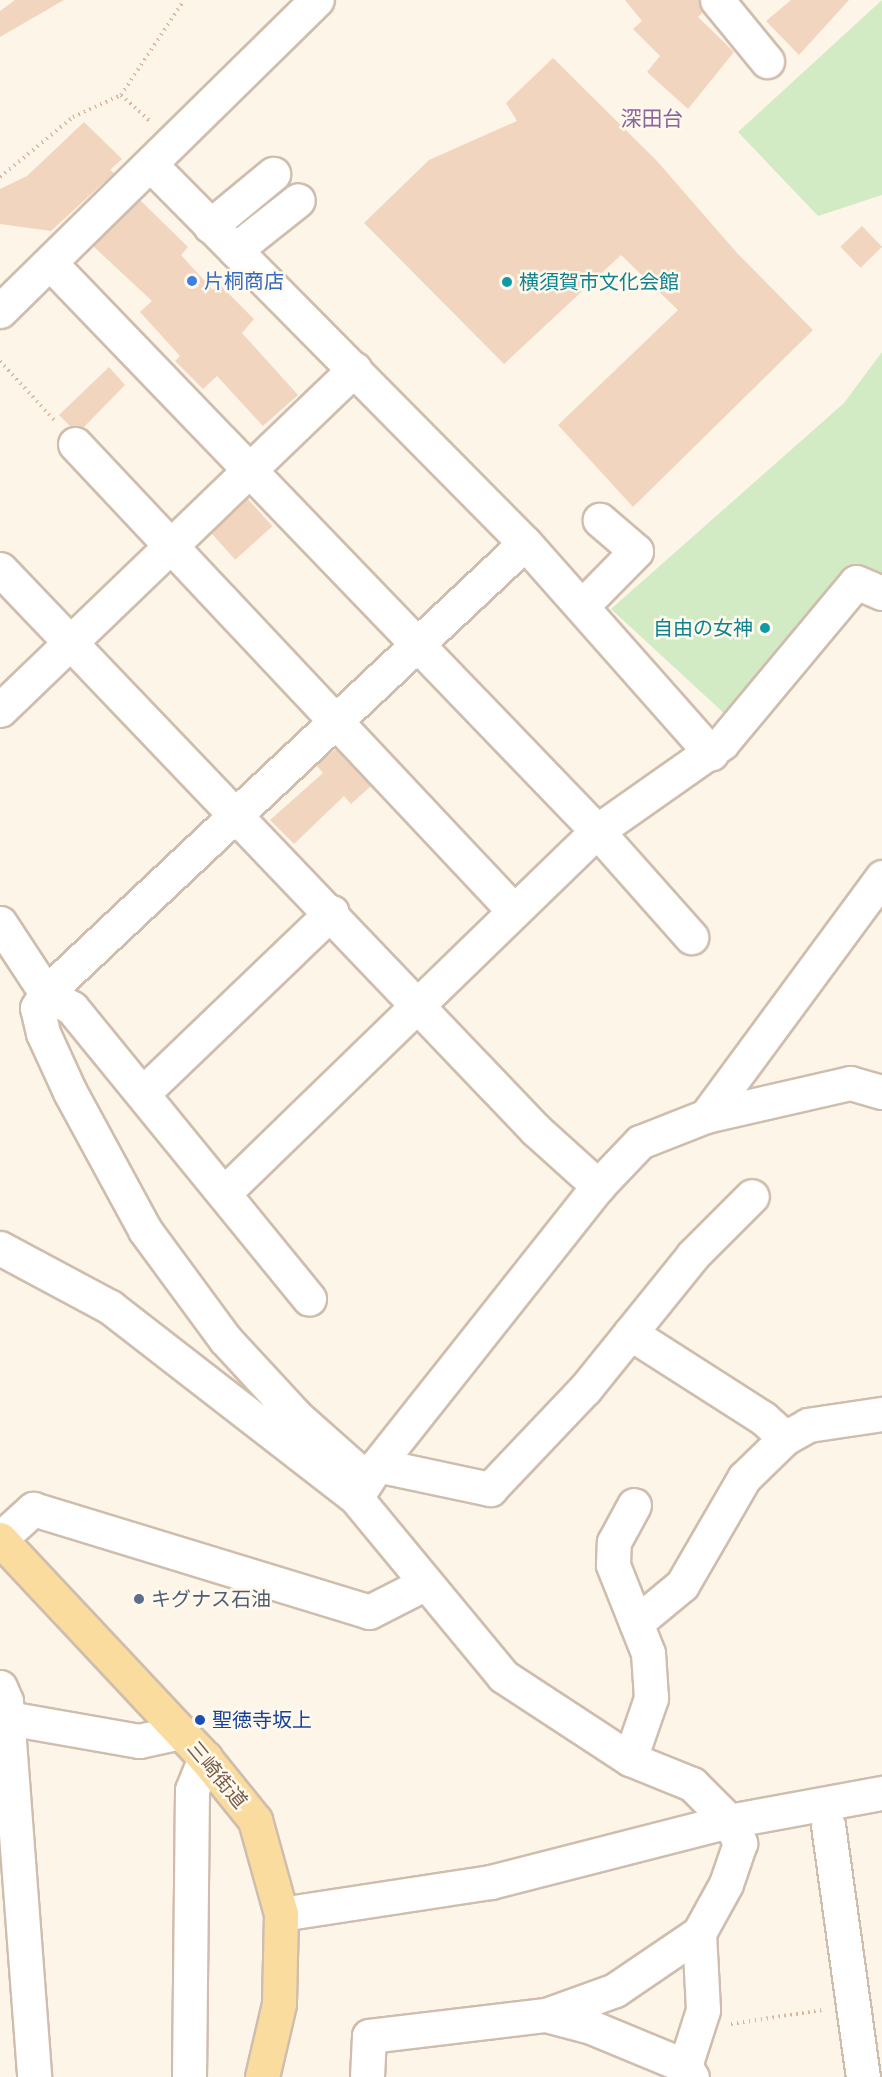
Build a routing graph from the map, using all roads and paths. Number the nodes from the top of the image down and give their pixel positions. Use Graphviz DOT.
graph roads {
  1 [pos="184,0"];
  2 [pos="317,0"];
  3 [pos="717,0"];
  4 [pos="766,61"];
  5 [pos="152,166"];
  6 [pos="273,174"];
  7 [pos="0,177"];
  8 [pos="298,200"];
  9 [pos="210,226"];
  10 [pos="235,250"];
  11 [pos="52,265"];
  12 [pos="0,311"];
  13 [pos="0,361"];
  14 [pos="354,369"];
  15 [pos="75,444"];
  16 [pos="248,471"];
  17 [pos="600,520"];
  18 [pos="525,543"];
  19 [pos="170,546"];
  20 [pos="0,569"];
  21 [pos="882,593"];
  22 [pos="582,606"];
  23 [pos="70,642"];
  24 [pos="414,646"];
  25 [pos="0,710"];
  26 [pos="335,721"];
  27 [pos="711,753"];
  28 [pos="236,813"];
  29 [pos="597,831"];
  30 [pos="882,877"];
  31 [pos="514,911"];
  32 [pos="332,912"];
  33 [pos="0,924"];
  34 [pos="691,937"];
  35 [pos="46,993"];
  36 [pos="420,1003"];
  37 [pos="144,1092"];
  38 [pos="882,1092"];
  39 [pos="706,1116"];
  40 [pos="598,1186"];
  41 [pos="225,1191"];
  42 [pos="752,1196"];
  43 [pos="0,1248"];
  44 [pos="309,1299"];
  45 [pos="630,1333"];
  46 [pos="882,1414"];
  47 [pos="785,1438"];
  48 [pos="367,1481"];
  49 [pos="634,1505"];
  50 [pos="0,1539"];
  51 [pos="424,1584"];
  52 [pos="636,1623"];
  53 [pos="0,1686"];
  54 [pos="8,1718"];
  55 [pos="181,1732"];
  56 [pos="206,1758"];
  57 [pos="630,1759"];
  58 [pos="6,1786"];
  59 [pos="882,1793"];
  60 [pos="882,1815"];
  61 [pos="828,1825"];
  62 [pos="734,1832"];
  63 [pos="281,1914"];
  64 [pos="699,1933"];
  65 [pos="850,2005"];
  66 [pos="546,2016"];
  67 [pos="698,2028"];
  68 [pos="689,2072"];
  69 [pos="34,2077"];
  70 [pos="189,2077"];
  71 [pos="262,2077"];
  72 [pos="367,2077"];
  73 [pos="863,2077"];
  1 -- 7 [label="path"];
  2 -- 5 [label="street"];
  3 -- 4 [label="street"];
  5 -- 9 [label="street"];
  5 -- 11 [label="street"];
  6 -- 9 [label="street"];
  8 -- 10 [label="street"];
  9 -- 10 [label="street"];
  10 -- 14 [label="street"];
  11 -- 12 [label="street"];
  11 -- 16 [label="street"];
  13 -- 15 [label="path"];
  14 -- 16 [label="street"];
  14 -- 18 [label="street"];
  15 -- 19 [label="street"];
  16 -- 19 [label="street"];
  16 -- 24 [label="street"];
  17 -- 22 [label="street"];
  18 -- 22 [label="street"];
  18 -- 24 [label="street"];
  19 -- 23 [label="street"];
  19 -- 26 [label="street"];
  20 -- 23 [label="street"];
  21 -- 27 [label="street"];
  22 -- 27 [label="street"];
  23 -- 25 [label="street"];
  23 -- 28 [label="street"];
  24 -- 26 [label="street"];
  24 -- 29 [label="street"];
  26 -- 28 [label="street"];
  26 -- 31 [label="street"];
  27 -- 29 [label="street"];
  28 -- 32 [label="street"];
  28 -- 35 [label="street"];
  29 -- 31 [label="street"];
  29 -- 34 [label="street"];
  30 -- 39 [label="street"];
  31 -- 36 [label="street"];
  32 -- 36 [label="street"];
  32 -- 37 [label="street"];
  33 -- 35 [label="street"];
  35 -- 37 [label="street"];
  35 -- 48 [label="street"];
  36 -- 40 [label="street"];
  36 -- 41 [label="street"];
  37 -- 41 [label="street"];
  38 -- 39 [label="street"];
  39 -- 40 [label="street"];
  40 -- 48 [label="street"];
  41 -- 44 [label="street"];
  42 -- 45 [label="street"];
  43 -- 48 [label="street"];
  45 -- 47 [label="street"];
  45 -- 48 [label="street"];
  46 -- 47 [label="street"];
  47 -- 52 [label="street"];
  48 -- 51 [label="street"];
  49 -- 52 [label="street"];
  50 -- 51 [label="street"];
  50 -- 55 [label="main road, 三崎街道"];
  51 -- 57 [label="street"];
  52 -- 57 [label="street"];
  53 -- 54 [label="street"];
  54 -- 55 [label="street"];
  54 -- 58 [label="street"];
  55 -- 56 [label="main road, 三崎街道"];
  56 -- 63 [label="main road, 三崎街道"];
  56 -- 70 [label="street"];
  57 -- 62 [label="street"];
  58 -- 69 [label="street"];
  59 -- 62 [label="street"];
  60 -- 61 [label="street"];
  61 -- 62 [label="street"];
  61 -- 65 [label="street"];
  62 -- 63 [label="street"];
  62 -- 64 [label="street"];
  63 -- 71 [label="main road, 三崎街道"];
  64 -- 66 [label="street"];
  64 -- 67 [label="street"];
  65 -- 67 [label="path"];
  65 -- 73 [label="street"];
  66 -- 68 [label="street"];
  66 -- 72 [label="street"];
  67 -- 68 [label="street"];
}
